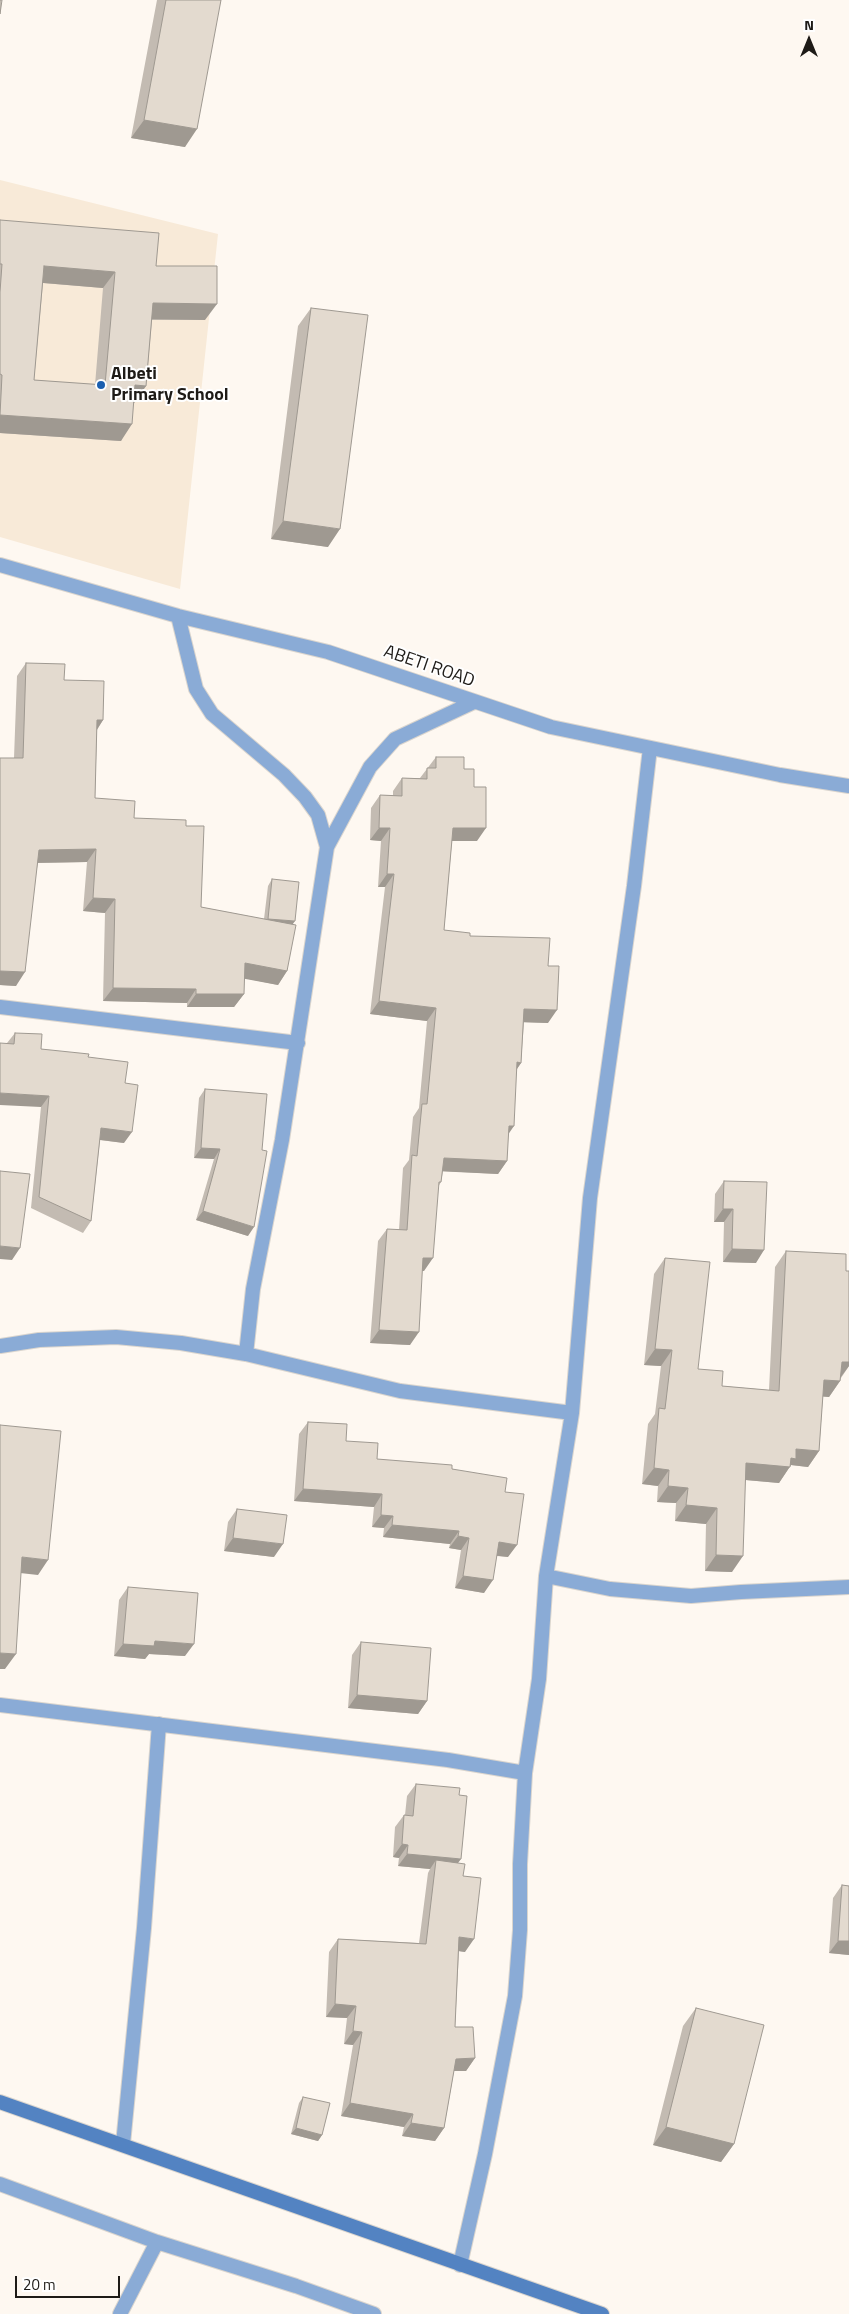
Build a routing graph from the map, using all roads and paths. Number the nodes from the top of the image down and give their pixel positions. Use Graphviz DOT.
graph roads {
  1 [pos="0,565"];
  2 [pos="178,616"];
  3 [pos="474,702"];
  4 [pos="650,748"];
  5 [pos="849,786"];
  6 [pos="327,848"];
  7 [pos="0,1007"];
  8 [pos="298,1043"];
  9 [pos="0,1346"];
  10 [pos="246,1354"];
  11 [pos="572,1413"];
  12 [pos="546,1576"];
  13 [pos="849,1587"];
  14 [pos="0,1705"];
  15 [pos="159,1724"];
  16 [pos="525,1772"];
  17 [pos="0,2102"];
  18 [pos="123,2144"];
  19 [pos="0,2184"];
  20 [pos="157,2242"];
  21 [pos="460,2264"];
  22 [pos="120,2314"];
  23 [pos="374,2314"];
  24 [pos="602,2314"];
  1 -- 2 [label="street, ABETI ROAD"];
  2 -- 3 [label="street, ABETI ROAD"];
  2 -- 6 [label="street"];
  3 -- 4 [label="street, ABETI ROAD"];
  3 -- 6 [label="street"];
  4 -- 5 [label="street, ABETI ROAD"];
  4 -- 11 [label="street"];
  6 -- 8 [label="street"];
  7 -- 8 [label="street"];
  8 -- 10 [label="street"];
  9 -- 10 [label="street"];
  10 -- 11 [label="street"];
  11 -- 12 [label="street"];
  12 -- 13 [label="street"];
  12 -- 16 [label="street"];
  14 -- 15 [label="street"];
  15 -- 16 [label="street"];
  15 -- 18 [label="street"];
  16 -- 21 [label="street"];
  17 -- 18 [label="main road"];
  18 -- 21 [label="main road"];
  19 -- 20 [label="street"];
  20 -- 22 [label="street"];
  20 -- 23 [label="street"];
  21 -- 24 [label="main road"];
}
